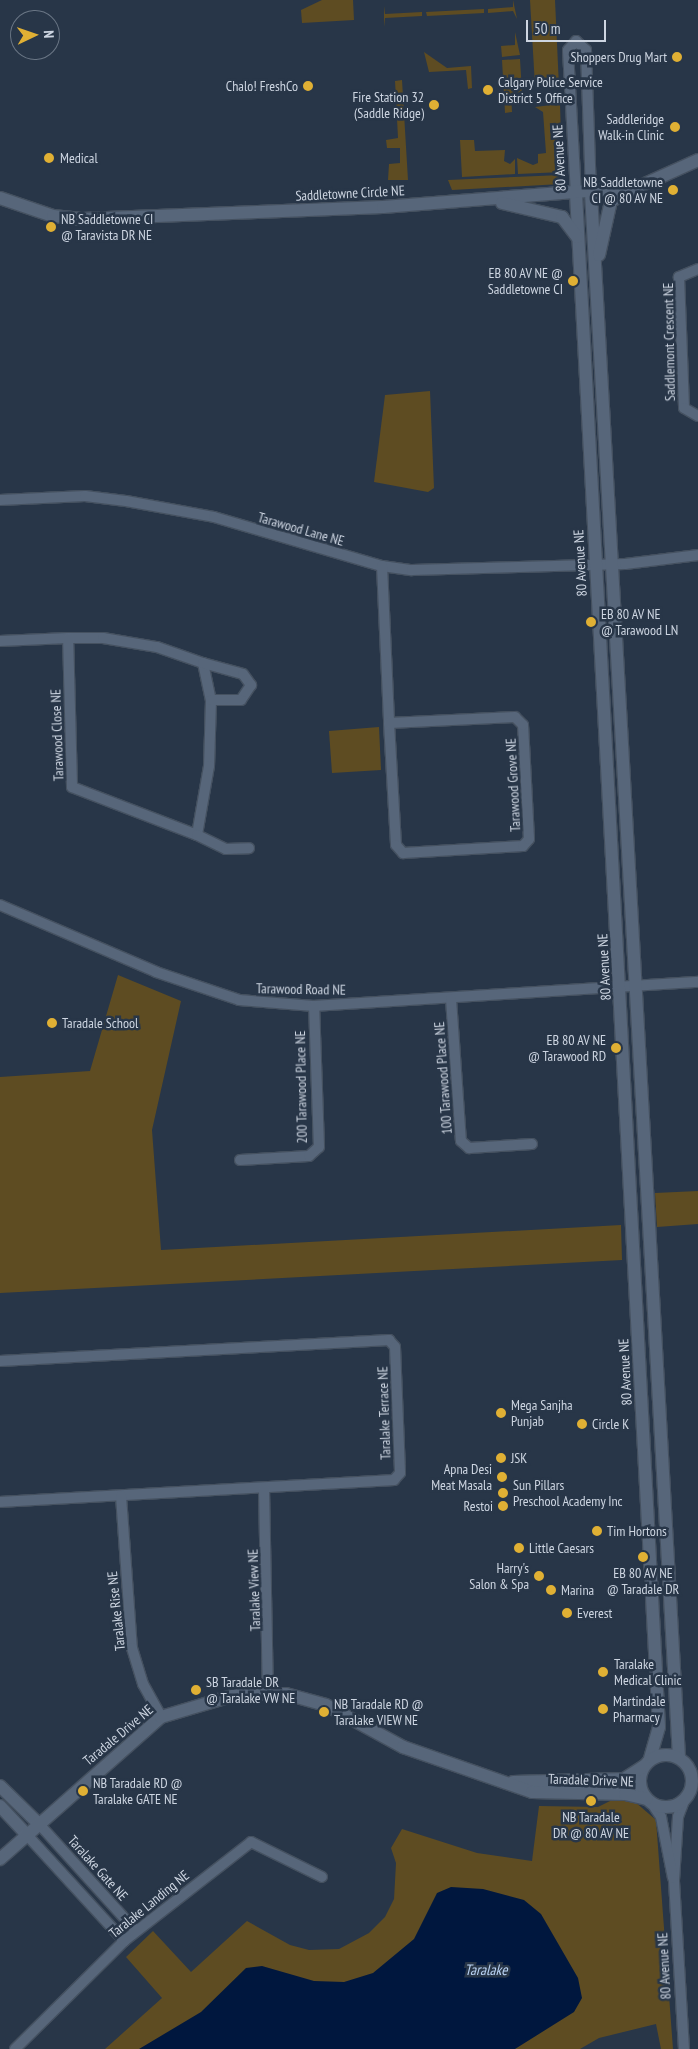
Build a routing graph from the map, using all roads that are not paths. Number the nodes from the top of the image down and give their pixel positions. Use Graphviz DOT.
graph roads {
  1 [pos="698,160"];
  2 [pos="638,188"];
  3 [pos="591,193"];
  4 [pos="576,194"];
  5 [pos="0,198"];
  6 [pos="492,201"];
  7 [pos="579,242"];
  8 [pos="698,269"];
  9 [pos="597,277"];
  10 [pos="698,416"];
  11 [pos="0,500"];
  12 [pos="698,555"];
  13 [pos="613,565"];
  14 [pos="382,566"];
  15 [pos="595,566"];
  16 [pos="68,638"];
  17 [pos="0,640"];
  18 [pos="203,663"];
  19 [pos="210,700"];
  20 [pos="389,723"];
  21 [pos="197,836"];
  22 [pos="249,848"];
  23 [pos="0,905"];
  24 [pos="698,982"];
  25 [pos="636,986"];
  26 [pos="620,987"];
  27 [pos="451,998"];
  28 [pos="314,1006"];
  29 [pos="532,1144"];
  30 [pos="240,1160"];
  31 [pos="0,1361"];
  32 [pos="264,1488"];
  33 [pos="121,1496"];
  34 [pos="0,1502"];
  35 [pos="268,1691"];
  36 [pos="161,1717"];
  37 [pos="681,1759"];
  38 [pos="647,1763"];
  39 [pos="698,1765"];
  40 [pos="505,1782"];
  41 [pos="0,1786"];
  42 [pos="689,1798"];
  43 [pos="648,1801"];
  44 [pos="0,1806"];
  45 [pos="39,1824"];
  46 [pos="27,1835"];
  47 [pos="0,1859"];
  48 [pos="322,1877"];
  49 [pos="674,1881"];
  50 [pos="136,1931"];
  51 [pos="124,1941"];
  52 [pos="15,2049"];
  53 [pos="684,2049"];
  1 -- 2 [label="street, Saddletowne Circle NE"];
  2 -- 3 [label="street, Saddletowne Circle NE"];
  2 -- 9 [label="street"];
  3 -- 4 [label="street, Saddletowne Circle NE"];
  3 -- 4 [label="street, 80 Avenue NE"];
  3 -- 9 [label="street, 80 Avenue NE"];
  4 -- 6 [label="street, Saddletowne Circle NE"];
  4 -- 7 [label="street, 80 Avenue NE"];
  5 -- 6 [label="street, Saddletowne Circle NE"];
  6 -- 7 [label="street"];
  7 -- 15 [label="street, 80 Avenue NE"];
  8 -- 10 [label="street, Saddlemont Crescent NE"];
  9 -- 13 [label="street, 80 Avenue NE"];
  11 -- 14 [label="street, Tarawood Lane NE"];
  12 -- 13 [label="street, Tarawood Lane NE"];
  13 -- 15 [label="street, Tarawood Lane NE"];
  13 -- 25 [label="street, 80 Avenue NE"];
  14 -- 15 [label="street, Tarawood Lane NE"];
  14 -- 20 [label="street, Tarawood Grove NE"];
  15 -- 26 [label="street, 80 Avenue NE"];
  16 -- 17 [label="street"];
  16 -- 18 [label="street"];
  16 -- 21 [label="street, Tarawood Close NE"];
  18 -- 19 [label="street"];
  18 -- 19 [label="street"];
  19 -- 21 [label="street"];
  20 -- 20 [label="street, Tarawood Grove NE"];
  21 -- 22 [label="street, Tarawood Close NE"];
  23 -- 28 [label="street, Tarawood Road NE"];
  24 -- 25 [label="street, Tarawood Road NE"];
  25 -- 26 [label="street, Tarawood Road NE"];
  25 -- 37 [label="street, 80 Avenue NE"];
  26 -- 27 [label="street, Tarawood Road NE"];
  26 -- 38 [label="street, 80 Avenue NE"];
  27 -- 28 [label="street, Tarawood Road NE"];
  27 -- 29 [label="street, 100 Tarawood Place NE"];
  28 -- 30 [label="street, 200 Tarawood Place NE"];
  31 -- 32 [label="street, Taralake Terrace NE"];
  32 -- 33 [label="street, Taralake Terrace NE"];
  32 -- 35 [label="street, Taralake View NE"];
  33 -- 34 [label="street, Taralake Terrace NE"];
  33 -- 36 [label="street, Taralake Rise NE"];
  35 -- 36 [label="street, Taradale Drive NE"];
  35 -- 40 [label="street, Taradale Drive NE"];
  36 -- 45 [label="street, Taradale Drive NE"];
  37 -- 38 [label="street"];
  37 -- 39 [label="street"];
  37 -- 42 [label="street"];
  38 -- 40 [label="street, Taradale Drive NE"];
  38 -- 43 [label="street"];
  40 -- 43 [label="street, Taradale Drive NE"];
  41 -- 45 [label="street"];
  42 -- 43 [label="street"];
  42 -- 49 [label="street, 80 Avenue NE"];
  43 -- 49 [label="street, 80 Avenue NE"];
  44 -- 46 [label="street"];
  45 -- 46 [label="street, Taradale Drive NE"];
  45 -- 50 [label="street, Taralake Gate NE"];
  46 -- 47 [label="street, Taradale Drive NE"];
  46 -- 51 [label="street"];
  48 -- 50 [label="street, Taralake Landing NE"];
  49 -- 53 [label="street, 80 Avenue NE"];
  50 -- 51 [label="street, Taralake Landing NE"];
  51 -- 52 [label="street, Taralake Landing NE"];
}
